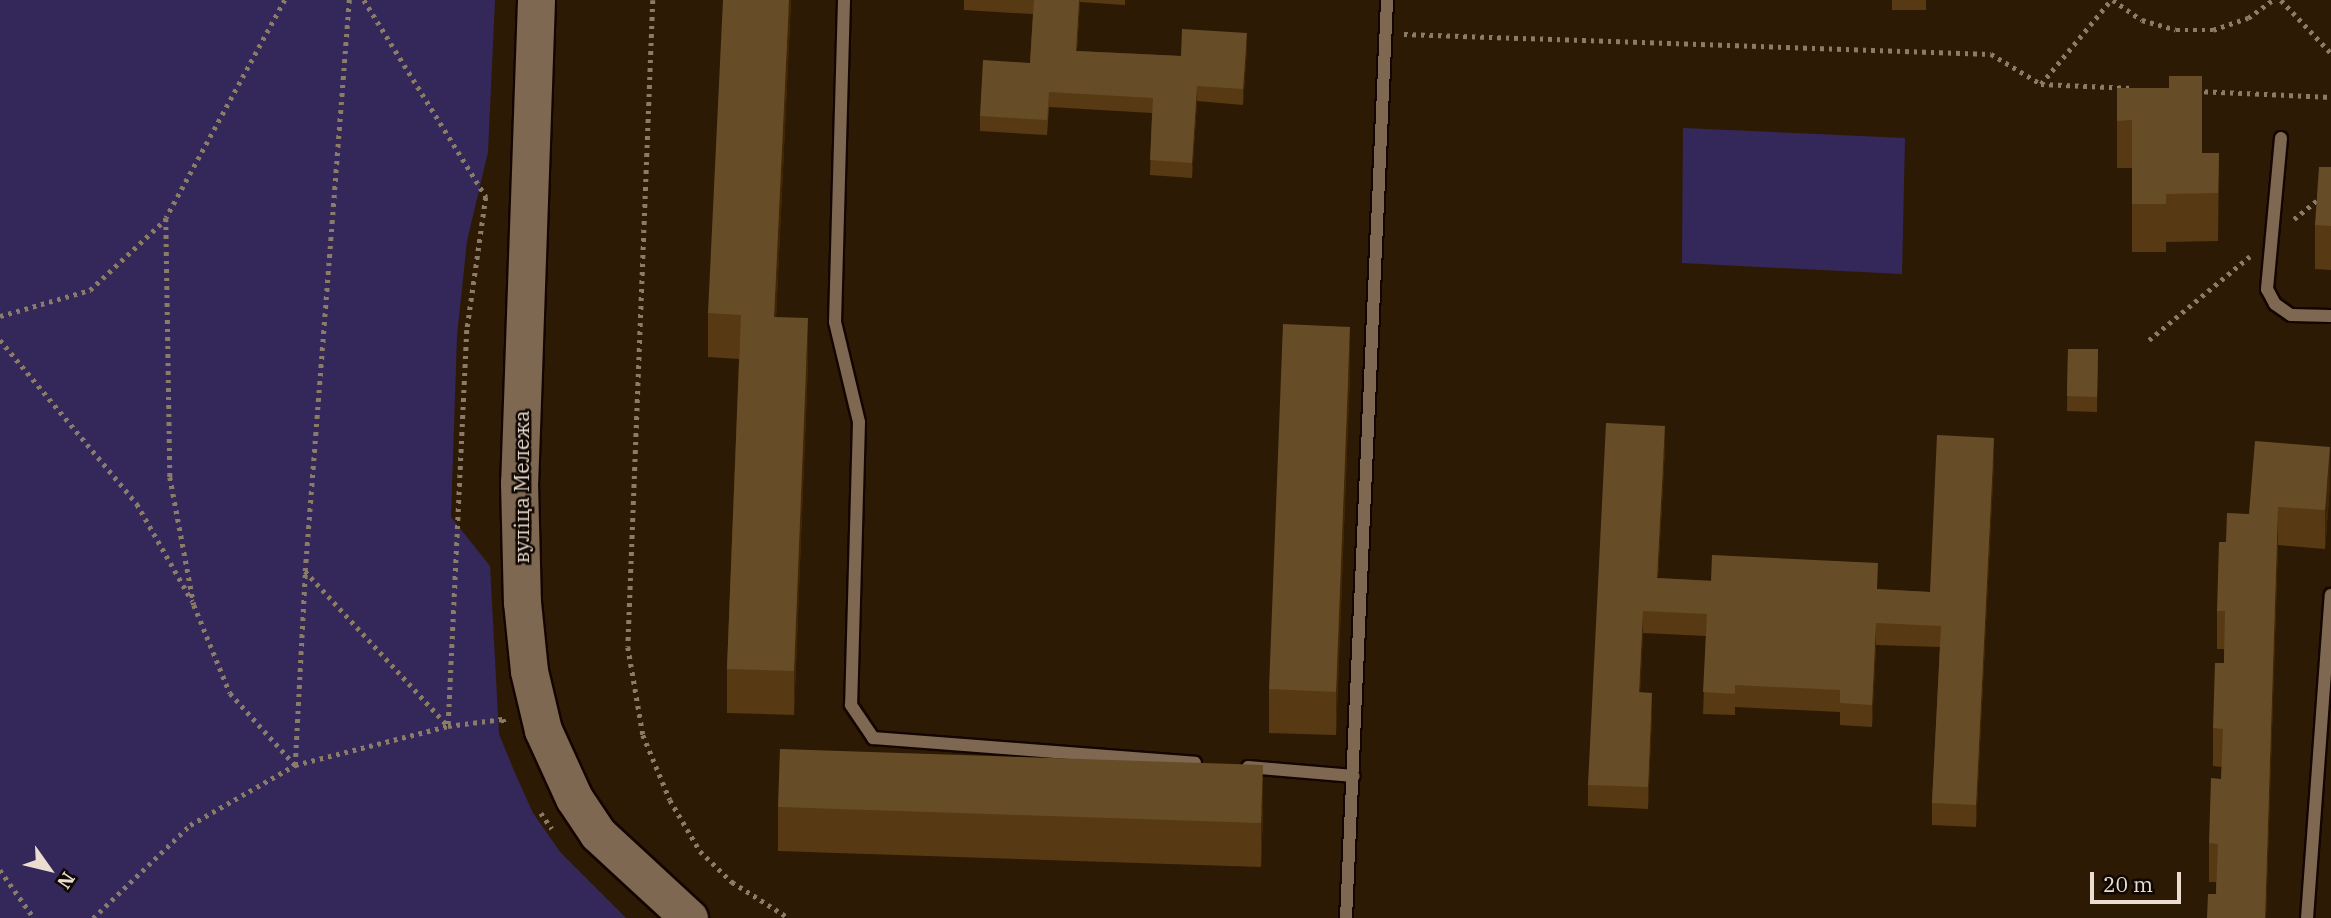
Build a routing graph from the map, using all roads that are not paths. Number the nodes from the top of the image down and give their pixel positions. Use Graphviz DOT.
graph roads {
  1 [pos="536,0"];
  2 [pos="844,0"];
  3 [pos="1387,0"];
  4 [pos="2281,138"];
  5 [pos="2331,316"];
  6 [pos="2331,595"];
  7 [pos="1216,765"];
  8 [pos="1230,766"];
  9 [pos="1354,776"];
  10 [pos="689,918"];
  11 [pos="1346,918"];
  12 [pos="2307,918"];
  1 -- 10 [label="main road, вуліца Мележа"];
  2 -- 7 [label="lane"];
  3 -- 9 [label="lane"];
  4 -- 5 [label="lane"];
  6 -- 12 [label="lane"];
  8 -- 9 [label="lane"];
  9 -- 11 [label="lane"];
}
